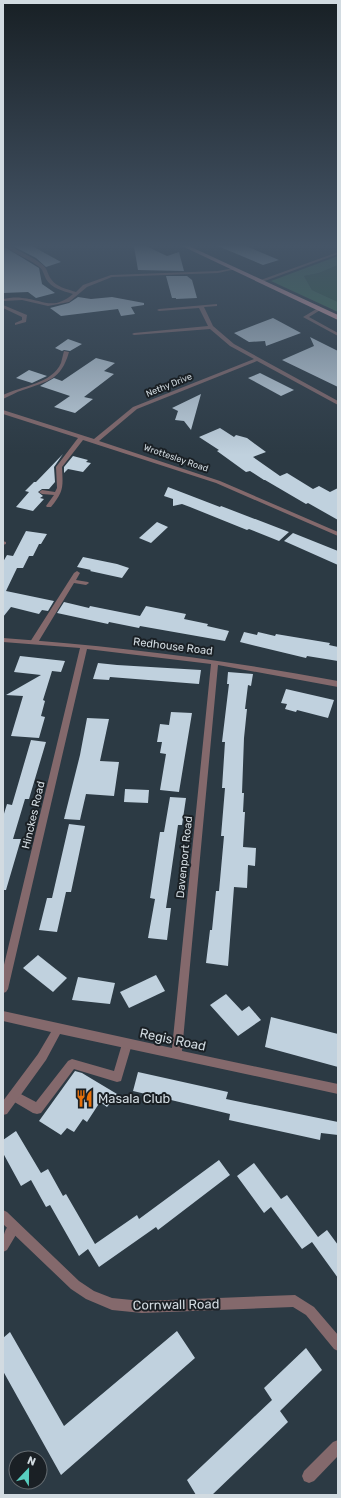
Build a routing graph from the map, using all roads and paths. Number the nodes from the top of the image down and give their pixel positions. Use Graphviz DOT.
graph roads {
  1 [pos="25,316"];
  2 [pos="206,316"];
  3 [pos="308,316"];
  4 [pos="17,324"];
  5 [pos="211,327"];
  6 [pos="134,334"];
  7 [pos="338,335"];
  8 [pos="66,352"];
  9 [pos="258,359"];
  10 [pos="3,397"];
  11 [pos="338,403"];
  12 [pos="3,412"];
  13 [pos="82,437"];
  14 [pos="96,441"];
  15 [pos="42,492"];
  16 [pos="57,494"];
  17 [pos="49,506"];
  18 [pos="338,534"];
  19 [pos="77,573"];
  20 [pos="72,581"];
  21 [pos="86,583"];
  22 [pos="3,640"];
  23 [pos="34,642"];
  24 [pos="84,647"];
  25 [pos="215,662"];
  26 [pos="338,684"];
  27 [pos="3,989"];
  28 [pos="3,1016"];
  29 [pos="58,1028"];
  30 [pos="127,1044"];
  31 [pos="176,1055"];
  32 [pos="338,1088"];
  33 [pos="15,1096"];
  34 [pos="3,1110"];
  35 [pos="3,1216"];
  36 [pos="14,1228"];
  37 [pos="3,1246"];
  38 [pos="338,1345"];
  39 [pos="338,1447"];
  40 [pos="309,1476"];
  1 -- 4 [label="street"];
  2 -- 5 [label="street"];
  3 -- 7 [label="street"];
  5 -- 6 [label="street"];
  5 -- 9 [label="street"];
  8 -- 10 [label="street"];
  9 -- 11 [label="street"];
  9 -- 14 [label="street, Nethy Drive"];
  12 -- 13 [label="street, Wrottesley Road"];
  13 -- 14 [label="street, Wrottesley Road"];
  13 -- 16 [label="street"];
  14 -- 18 [label="street, Wrottesley Road"];
  15 -- 16 [label="street"];
  16 -- 17 [label="street"];
  19 -- 20 [label="street"];
  20 -- 21 [label="street"];
  20 -- 23 [label="street"];
  22 -- 23 [label="street, Redhouse Road"];
  23 -- 24 [label="street, Redhouse Road"];
  24 -- 25 [label="street, Redhouse Road"];
  24 -- 27 [label="street, Hinckes Road"];
  25 -- 26 [label="street, Redhouse Road"];
  25 -- 31 [label="street, Davenport Road"];
  28 -- 29 [label="street, Regis Road"];
  29 -- 30 [label="street, Regis Road"];
  29 -- 33 [label="street"];
  30 -- 31 [label="street, Regis Road"];
  30 -- 33 [label="street"];
  31 -- 32 [label="street, Regis Road"];
  33 -- 34 [label="street"];
  35 -- 36 [label="street, Cornwall Road"];
  36 -- 37 [label="street"];
  36 -- 38 [label="street, Cornwall Road"];
  39 -- 40 [label="street"];
}
